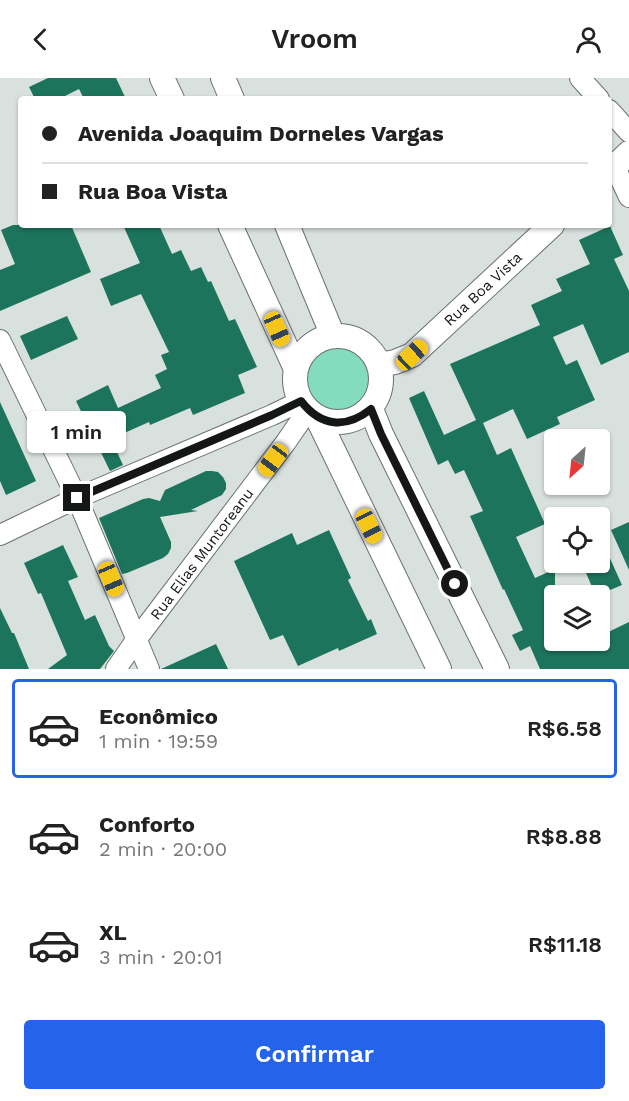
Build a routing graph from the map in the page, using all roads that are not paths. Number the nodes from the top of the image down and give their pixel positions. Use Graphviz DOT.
graph roads {
  1 [pos="162,78"];
  2 [pos="223,78"];
  3 [pos="580,78"];
  4 [pos="171,96"];
  5 [pos="231,96"];
  6 [pos="596,96"];
  7 [pos="612,113"];
  8 [pos="629,132"];
  9 [pos="618,164"];
  10 [pos="629,197"];
  11 [pos="231,228"];
  12 [pos="288,228"];
  13 [pos="549,228"];
  14 [pos="333,336"];
  15 [pos="0,340"];
  16 [pos="380,365"];
  17 [pos="296,369"];
  18 [pos="371,409"];
  19 [pos="309,410"];
  20 [pos="77,498"];
  21 [pos="0,534"];
  22 [pos="136,640"];
  23 [pos="116,669"];
  24 [pos="149,669"];
  25 [pos="439,669"];
  26 [pos="497,669"];
  1 -- 4 [label="street"];
  2 -- 5 [label="street"];
  3 -- 6 [label="street"];
  7 -- 8 [label="street"];
  9 -- 10 [label="street"];
  11 -- 17 [label="street"];
  12 -- 14 [label="street"];
  13 -- 16 [label="street, Rua Boa Vista"];
  14 -- 16 [label="street"];
  14 -- 17 [label="street"];
  15 -- 20 [label="street"];
  16 -- 18 [label="street"];
  17 -- 19 [label="street"];
  18 -- 19 [label="street"];
  18 -- 26 [label="street"];
  19 -- 20 [label="street"];
  19 -- 22 [label="street, Rua Elias Muntoreanu"];
  19 -- 25 [label="street"];
  20 -- 21 [label="street"];
  20 -- 22 [label="street"];
  22 -- 23 [label="street, Rua Elias Muntoreanu"];
  22 -- 24 [label="street"];
}
